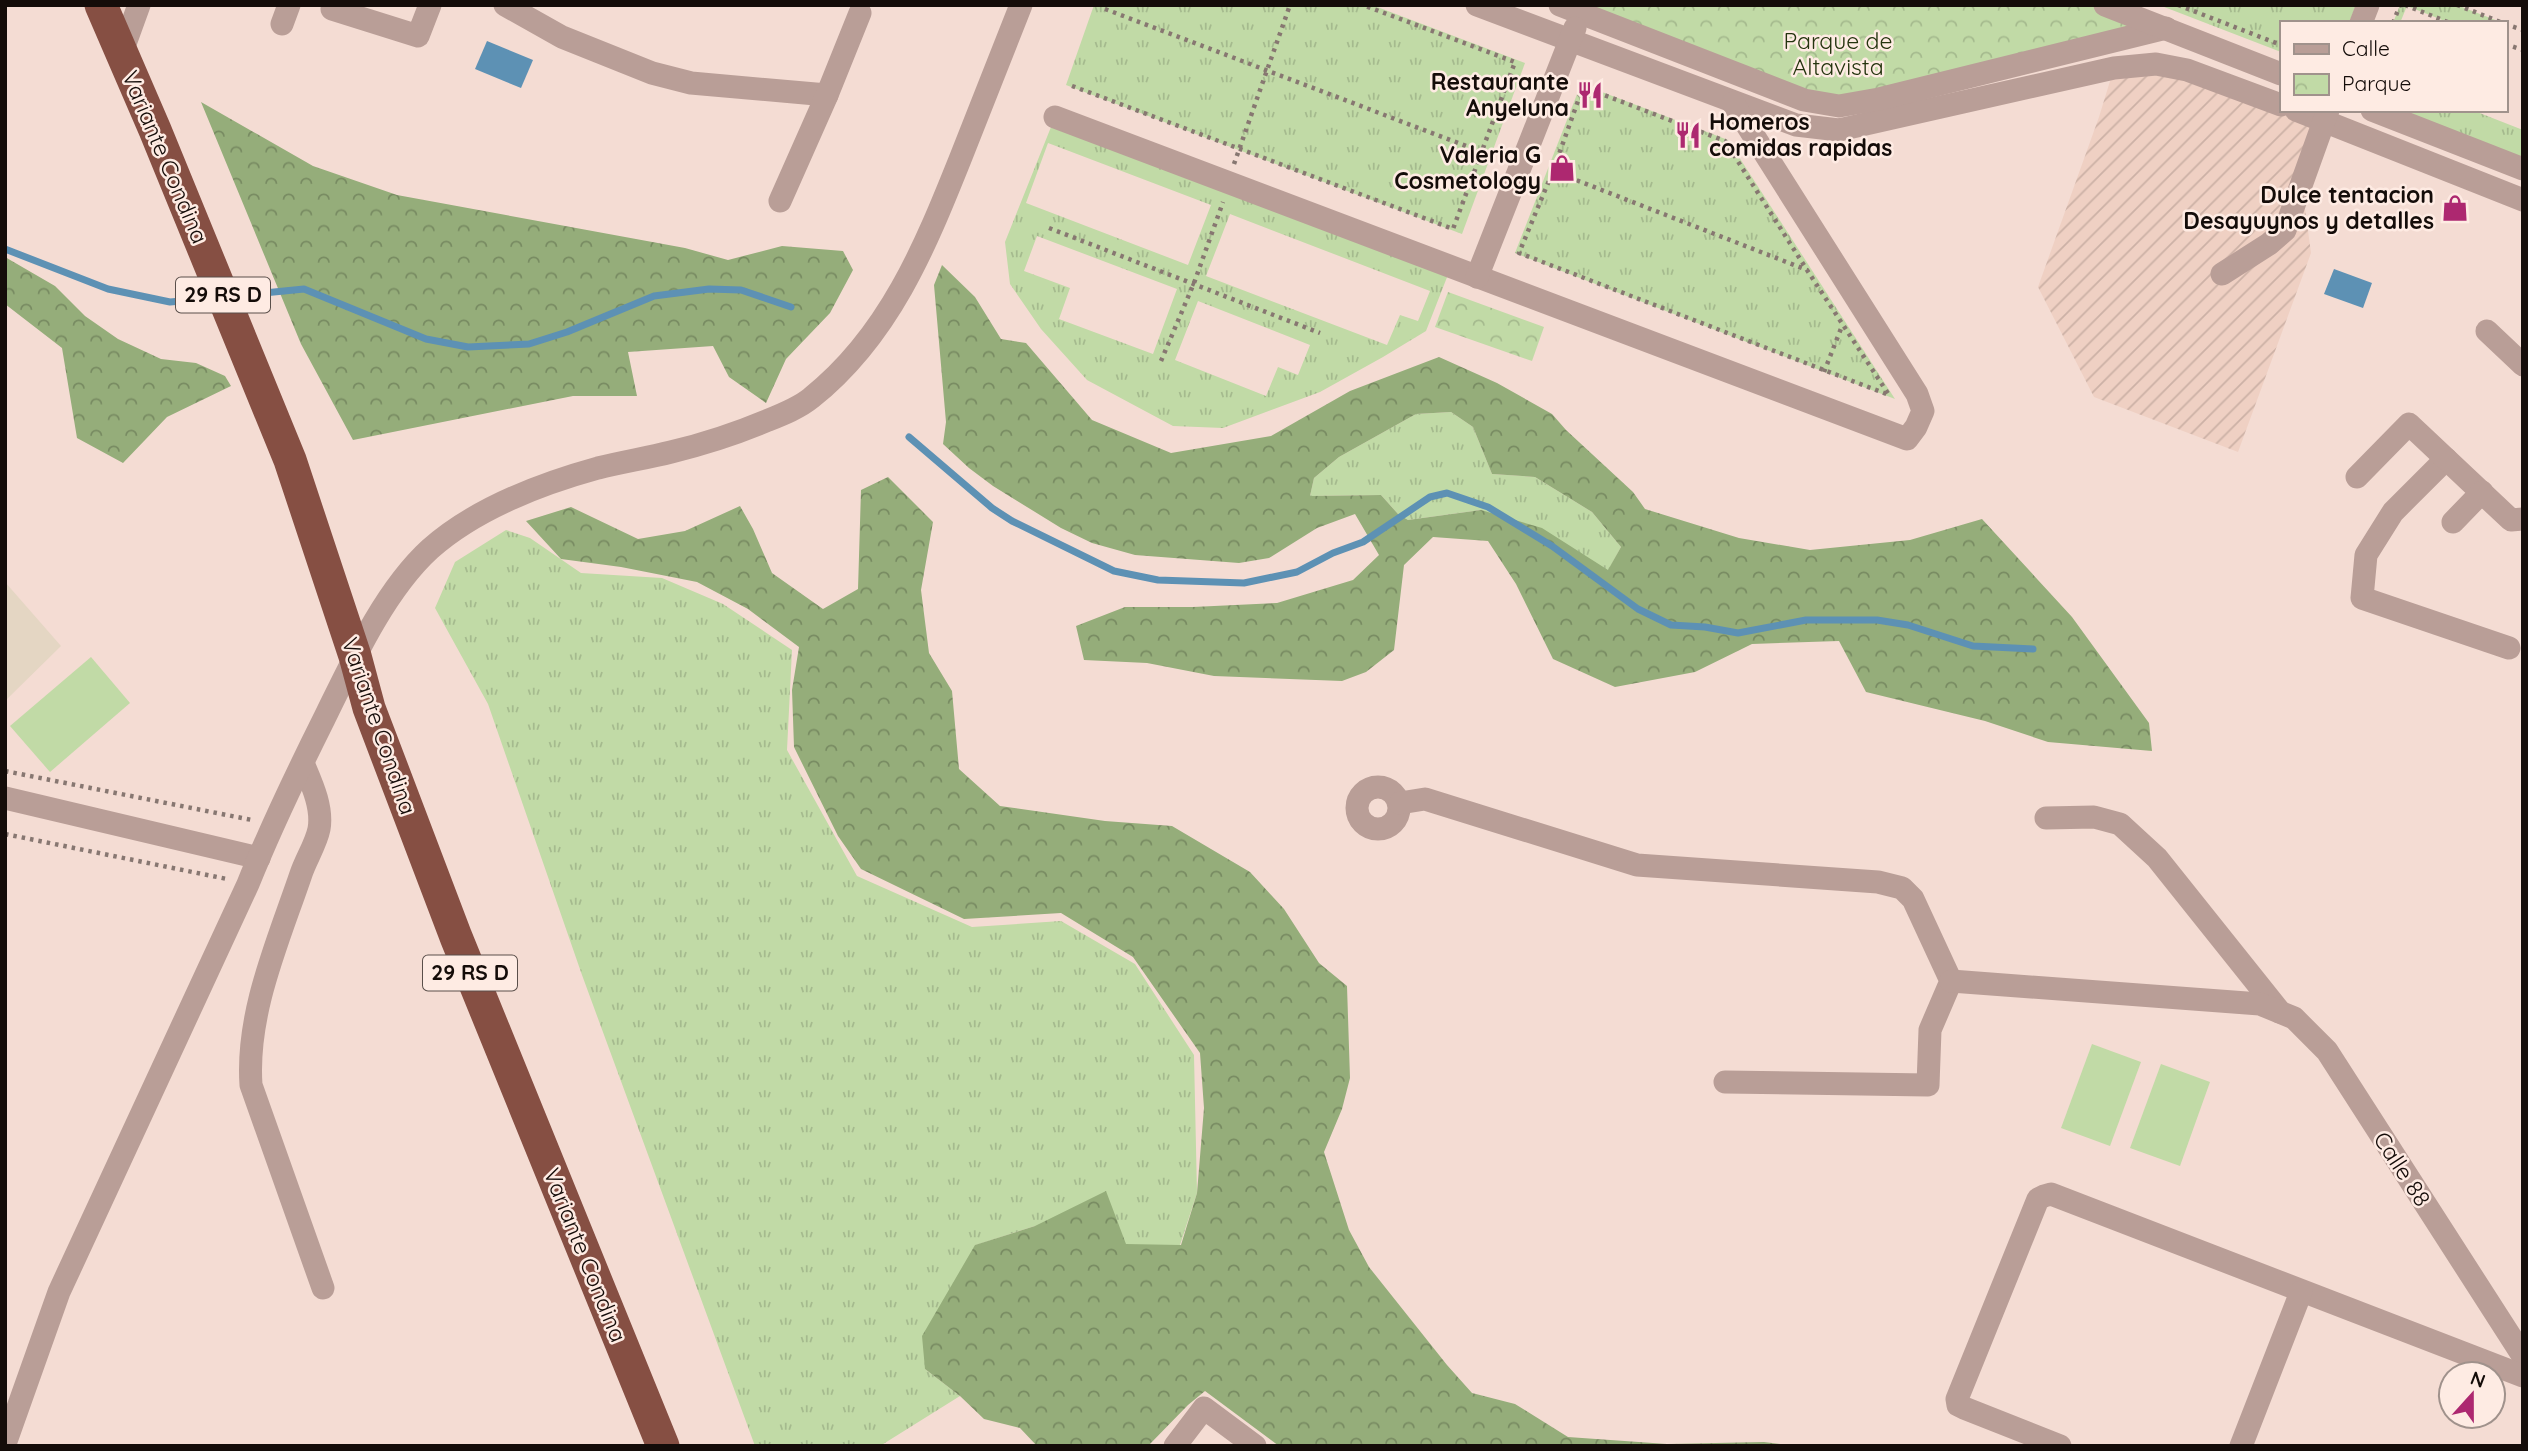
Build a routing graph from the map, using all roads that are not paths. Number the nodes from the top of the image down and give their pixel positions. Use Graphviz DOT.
graph roads {
  1 [pos="101,5"];
  2 [pos="139,5"];
  3 [pos="430,5"];
  4 [pos="505,5"];
  5 [pos="1021,5"];
  6 [pos="1477,5"];
  7 [pos="2105,5"];
  8 [pos="1575,8"];
  9 [pos="332,9"];
  10 [pos="860,13"];
  11 [pos="2166,28"];
  12 [pos="1570,41"];
  13 [pos="122,52"];
  14 [pos="2280,75"];
  15 [pos="827,95"];
  16 [pos="1733,103"];
  17 [pos="2280,105"];
  18 [pos="2306,112"];
  19 [pos="2377,112"];
  20 [pos="2326,116"];
  21 [pos="1055,117"];
  22 [pos="2523,169"];
  23 [pos="2523,200"];
  24 [pos="780,201"];
  25 [pos="2222,274"];
  26 [pos="1477,277"];
  27 [pos="2487,331"];
  28 [pos="2523,365"];
  29 [pos="2446,458"];
  30 [pos="2357,477"];
  31 [pos="2482,492"];
  32 [pos="2523,520"];
  33 [pos="2453,522"];
  34 [pos="2510,648"];
  35 [pos="355,656"];
  36 [pos="303,762"];
  37 [pos="5,798"];
  38 [pos="1399,803"];
  39 [pos="2046,818"];
  40 [pos="259,858"];
  41 [pos="1951,981"];
  42 [pos="2270,1008"];
  43 [pos="1725,1082"];
  44 [pos="323,1288"];
  45 [pos="2301,1292"];
  46 [pos="2523,1356"];
  47 [pos="2523,1376"];
  48 [pos="5,1444"];
  49 [pos="663,1446"];
  50 [pos="1175,1446"];
  51 [pos="1255,1446"];
  52 [pos="2060,1446"];
  53 [pos="2241,1446"];
  1 -- 13 [label="highway, Variante Condina / 29 RS D"];
  2 -- 13 [label="street"];
  3 -- 9 [label="street"];
  4 -- 15 [label="street"];
  5 -- 35 [label="street"];
  6 -- 12 [label="street"];
  7 -- 11 [label="street"];
  8 -- 11 [label="street"];
  8 -- 12 [label="street"];
  10 -- 15 [label="street"];
  11 -- 14 [label="street"];
  12 -- 16 [label="street"];
  12 -- 26 [label="street"];
  13 -- 35 [label="highway, Variante Condina / 29 RS D"];
  15 -- 24 [label="street"];
  16 -- 17 [label="street"];
  16 -- 26 [label="street"];
  18 -- 20 [label="street"];
  19 -- 22 [label="street"];
  20 -- 23 [label="street"];
  20 -- 25 [label="street"];
  21 -- 26 [label="street"];
  27 -- 28 [label="street"];
  29 -- 30 [label="street"];
  29 -- 31 [label="street"];
  29 -- 34 [label="street"];
  31 -- 32 [label="street"];
  31 -- 33 [label="street"];
  35 -- 36 [label="street"];
  35 -- 49 [label="highway, Variante Condina / 29 RS D"];
  36 -- 40 [label="street"];
  36 -- 44 [label="street"];
  37 -- 40 [label="street"];
  38 -- 41 [label="street"];
  39 -- 42 [label="street"];
  40 -- 48 [label="street"];
  41 -- 42 [label="street"];
  41 -- 43 [label="street"];
  42 -- 46 [label="street, Calle 88"];
  45 -- 47 [label="street"];
  45 -- 52 [label="street"];
  45 -- 53 [label="street"];
  50 -- 51 [label="street"];
}
